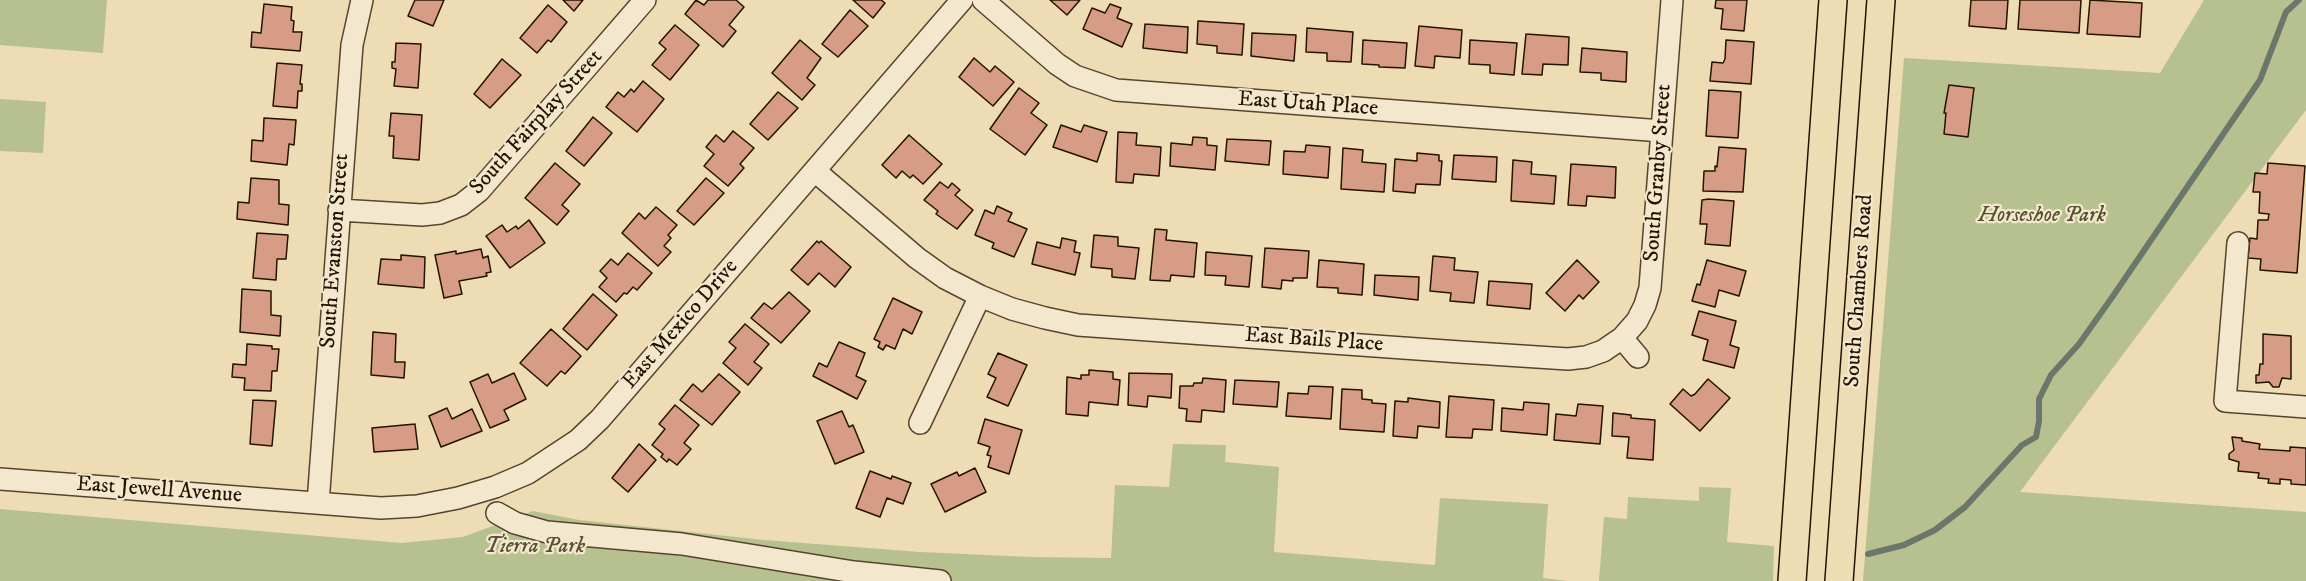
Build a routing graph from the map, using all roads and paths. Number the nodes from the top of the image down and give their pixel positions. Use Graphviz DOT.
graph roads {
  1 [pos="362,0"];
  2 [pos="645,0"];
  3 [pos="962,0"];
  4 [pos="983,0"];
  5 [pos="1672,0"];
  6 [pos="1833,0"];
  7 [pos="1881,0"];
  8 [pos="1662,131"];
  9 [pos="815,171"];
  10 [pos="339,210"];
  11 [pos="2238,243"];
  12 [pos="980,296"];
  13 [pos="1622,338"];
  14 [pos="1638,357"];
  15 [pos="2306,407"];
  16 [pos="920,423"];
  17 [pos="0,479"];
  18 [pos="318,503"];
  19 [pos="497,513"];
  20 [pos="940,581"];
  21 [pos="1792,581"];
  22 [pos="1839,581"];
  1 -- 10 [label="street, South Evanston Street"];
  2 -- 10 [label="street, South Fairplay Street"];
  3 -- 9 [label="street, East Mexico Drive"];
  4 -- 8 [label="street, East Utah Place"];
  5 -- 8 [label="street, South Granby Street"];
  6 -- 21 [label="main road"];
  7 -- 22 [label="main road, South Chambers Road"];
  8 -- 13 [label="street, South Granby Street"];
  9 -- 12 [label="street, East Bails Place"];
  9 -- 18 [label="street, East Mexico Drive"];
  10 -- 18 [label="street, South Evanston Street"];
  11 -- 15 [label="street"];
  12 -- 13 [label="street, East Bails Place"];
  12 -- 16 [label="street"];
  13 -- 14 [label="street"];
  17 -- 18 [label="street, East Jewell Avenue"];
  19 -- 20 [label="street"];
}
